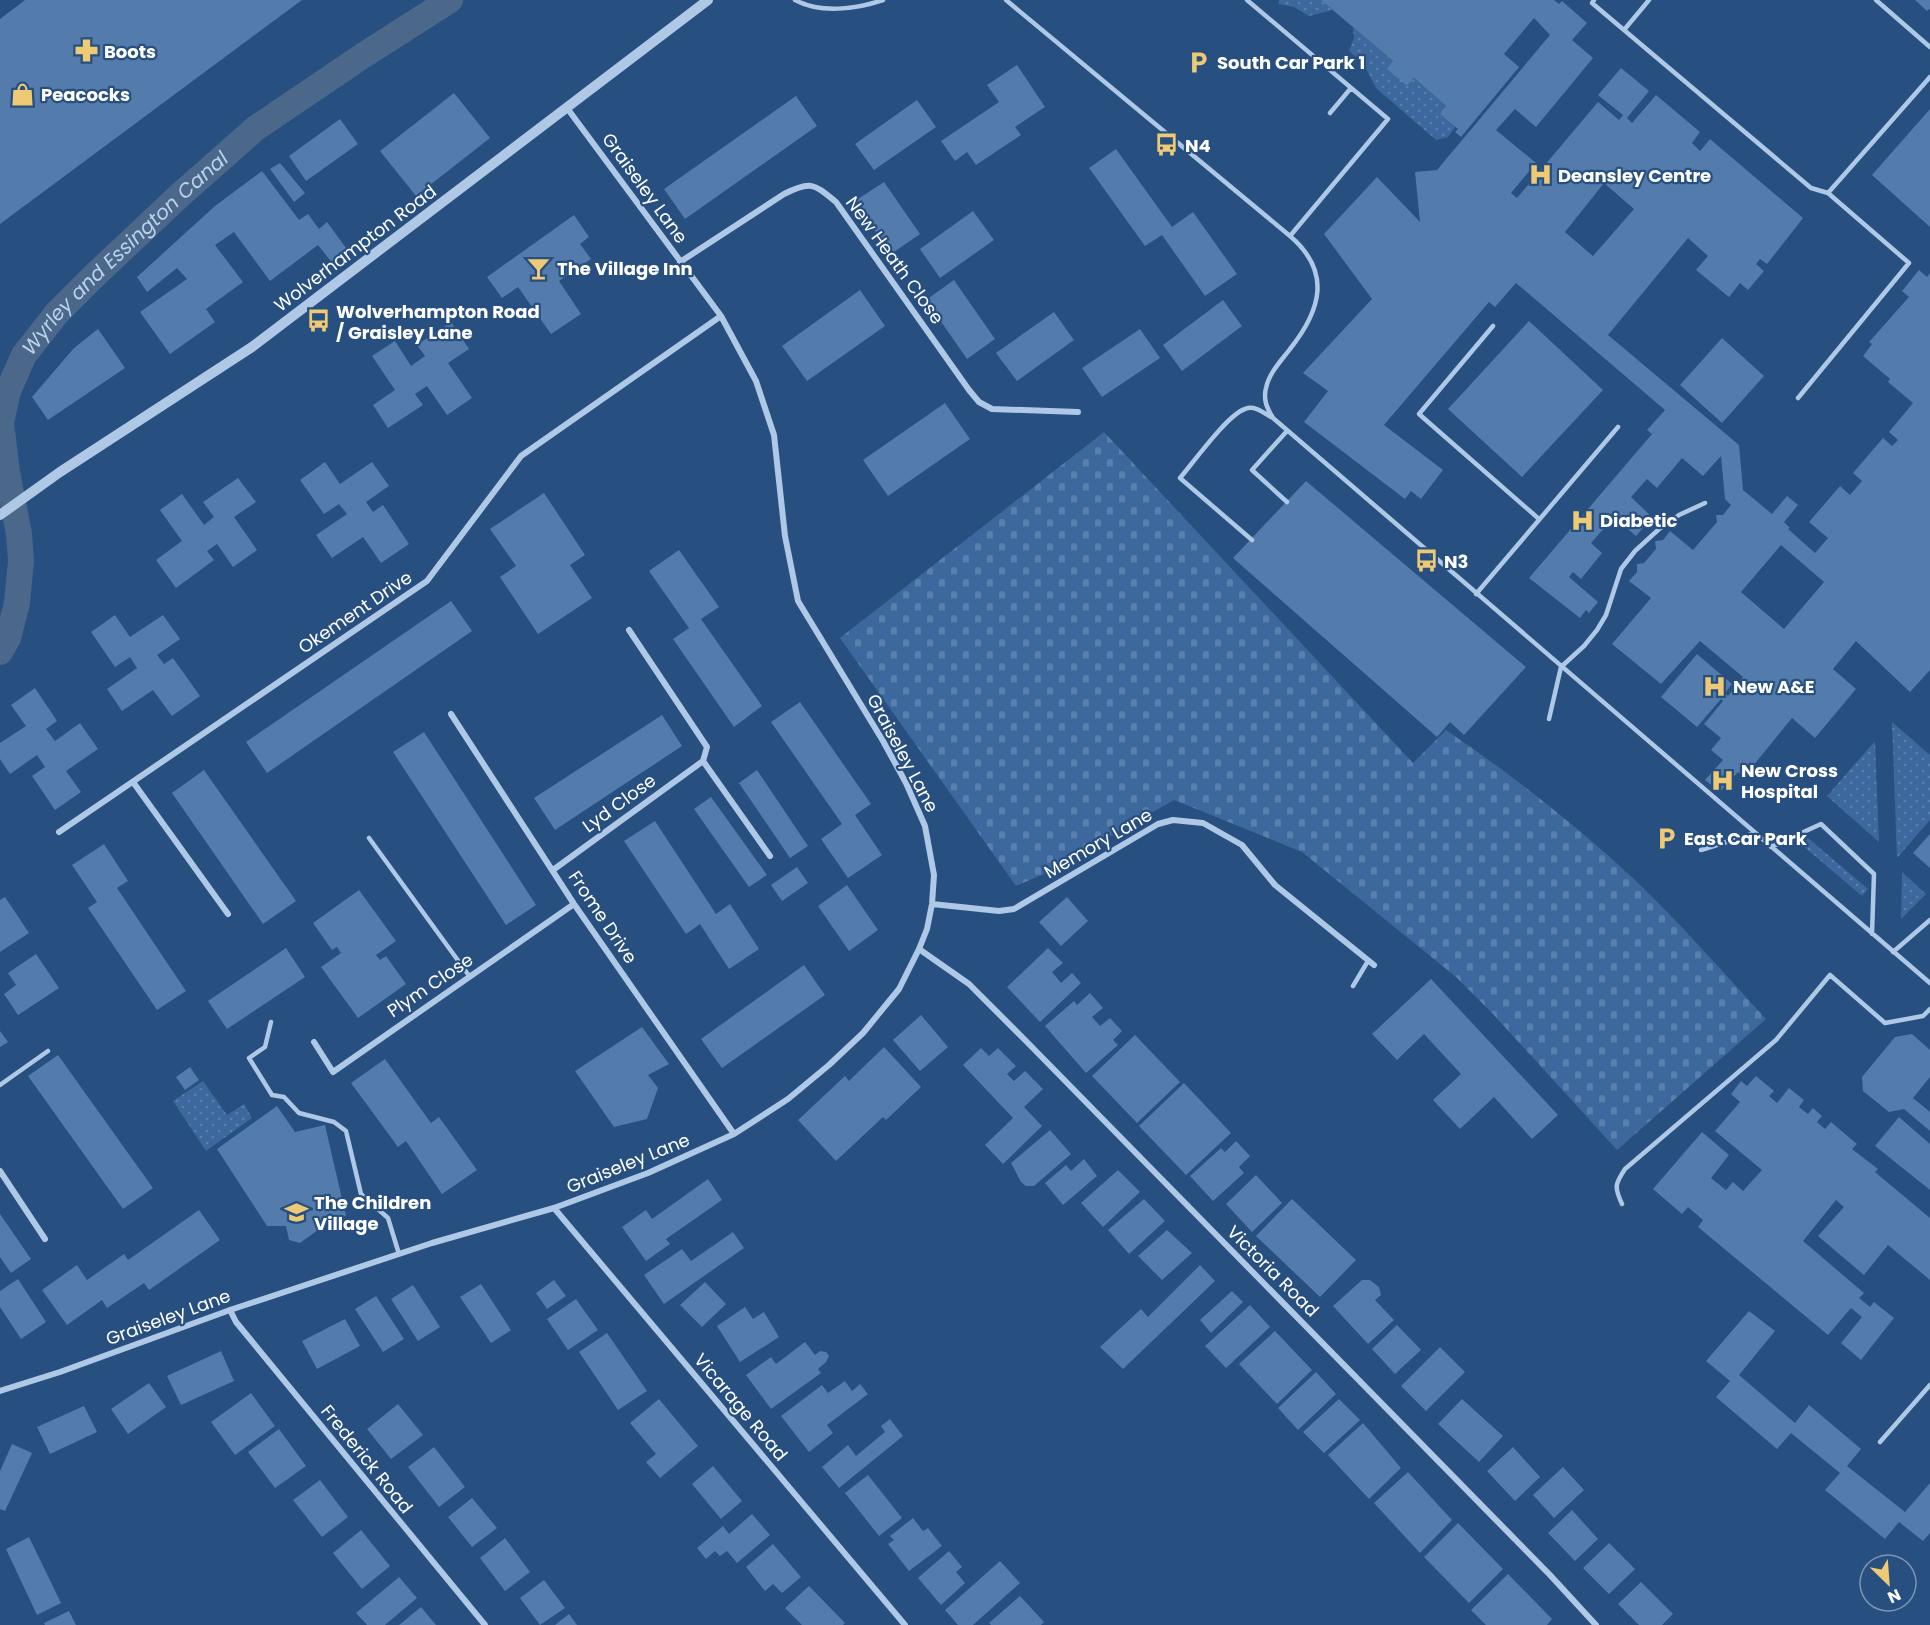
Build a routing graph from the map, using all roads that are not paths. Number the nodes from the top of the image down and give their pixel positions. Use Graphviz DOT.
graph roads {
  1 [pos="708,0"];
  2 [pos="795,0"];
  3 [pos="883,0"];
  4 [pos="1006,0"];
  5 [pos="1247,0"];
  6 [pos="1594,0"];
  7 [pos="1649,0"];
  8 [pos="1876,0"];
  9 [pos="1624,30"];
  10 [pos="1930,47"];
  11 [pos="1930,77"];
  12 [pos="1351,88"];
  13 [pos="567,108"];
  14 [pos="1330,113"];
  15 [pos="1828,193"];
  16 [pos="1290,236"];
  17 [pos="681,262"];
  18 [pos="720,316"];
  19 [pos="1493,326"];
  20 [pos="1798,398"];
  21 [pos="1078,412"];
  22 [pos="1273,418"];
  23 [pos="1618,427"];
  24 [pos="1287,431"];
  25 [pos="1287,502"];
  26 [pos="1705,503"];
  27 [pos="0,515"];
  28 [pos="1539,519"];
  29 [pos="1252,540"];
  30 [pos="1476,594"];
  31 [pos="629,630"];
  32 [pos="1561,667"];
  33 [pos="451,714"];
  34 [pos="1550,720"];
  35 [pos="703,761"];
  36 [pos="133,782"];
  37 [pos="59,832"];
  38 [pos="1755,833"];
  39 [pos="369,838"];
  40 [pos="1771,847"];
  41 [pos="1701,850"];
  42 [pos="770,856"];
  43 [pos="553,870"];
  44 [pos="574,904"];
  45 [pos="932,904"];
  46 [pos="228,914"];
  47 [pos="1930,920"];
  48 [pos="1872,934"];
  49 [pos="919,949"];
  50 [pos="1893,952"];
  51 [pos="1371,963"];
  52 [pos="470,977"];
  53 [pos="1930,983"];
  54 [pos="1353,986"];
  55 [pos="1930,1009"];
  56 [pos="271,1022"];
  57 [pos="314,1042"];
  58 [pos="48,1051"];
  59 [pos="0,1085"];
  60 [pos="735,1134"];
  61 [pos="0,1171"];
  62 [pos="1622,1204"];
  63 [pos="554,1208"];
  64 [pos="45,1239"];
  65 [pos="399,1254"];
  66 [pos="230,1310"];
  67 [pos="1930,1385"];
  68 [pos="0,1392"];
  69 [pos="1880,1442"];
  70 [pos="485,1625"];
  71 [pos="905,1625"];
  72 [pos="1596,1625"];
  1 -- 13 [label="street, Wolverhampton Road"];
  2 -- 3 [label="lane"];
  4 -- 16 [label="lane"];
  5 -- 12 [label="lane"];
  6 -- 9 [label="lane"];
  7 -- 9 [label="lane"];
  8 -- 10 [label="lane"];
  9 -- 15 [label="lane"];
  11 -- 15 [label="lane"];
  12 -- 14 [label="lane"];
  12 -- 16 [label="lane"];
  13 -- 17 [label="street, Graiseley Lane"];
  13 -- 27 [label="street, Wolverhampton Road"];
  15 -- 20 [label="lane"];
  16 -- 22 [label="lane"];
  17 -- 18 [label="street, Graiseley Lane"];
  17 -- 21 [label="street, New Heath Close"];
  18 -- 36 [label="street, Okement Drive"];
  18 -- 45 [label="street, Graiseley Lane"];
  19 -- 28 [label="lane"];
  22 -- 24 [label="lane"];
  22 -- 29 [label="lane"];
  23 -- 28 [label="lane"];
  24 -- 25 [label="lane"];
  24 -- 30 [label="lane"];
  26 -- 32 [label="lane"];
  28 -- 30 [label="lane"];
  30 -- 32 [label="lane"];
  31 -- 35 [label="street"];
  32 -- 34 [label="lane"];
  32 -- 38 [label="lane"];
  33 -- 43 [label="street, Frome Drive"];
  35 -- 42 [label="street"];
  35 -- 43 [label="street, Lyd Close"];
  36 -- 37 [label="street, Okement Drive"];
  36 -- 46 [label="street"];
  38 -- 40 [label="lane"];
  38 -- 41 [label="lane"];
  39 -- 52 [label="lane"];
  40 -- 48 [label="lane"];
  40 -- 48 [label="lane"];
  43 -- 44 [label="street, Frome Drive"];
  44 -- 52 [label="street, Plym Close"];
  44 -- 60 [label="street, Frome Drive"];
  45 -- 49 [label="street, Graiseley Lane"];
  45 -- 51 [label="street, Memory Lane"];
  47 -- 50 [label="lane"];
  48 -- 50 [label="lane"];
  49 -- 60 [label="street, Graiseley Lane"];
  49 -- 72 [label="street, Victoria Road"];
  50 -- 53 [label="lane"];
  51 -- 54 [label="lane"];
  52 -- 57 [label="street, Plym Close"];
  55 -- 62 [label="lane"];
  56 -- 65 [label="lane"];
  58 -- 59 [label="lane"];
  60 -- 63 [label="street, Graiseley Lane"];
  61 -- 64 [label="street"];
  63 -- 65 [label="street, Graiseley Lane"];
  63 -- 71 [label="street, Vicarage Road"];
  65 -- 66 [label="street, Graiseley Lane"];
  66 -- 68 [label="street, Graiseley Lane"];
  66 -- 70 [label="street, Frederick Road"];
  67 -- 69 [label="lane"];
}
